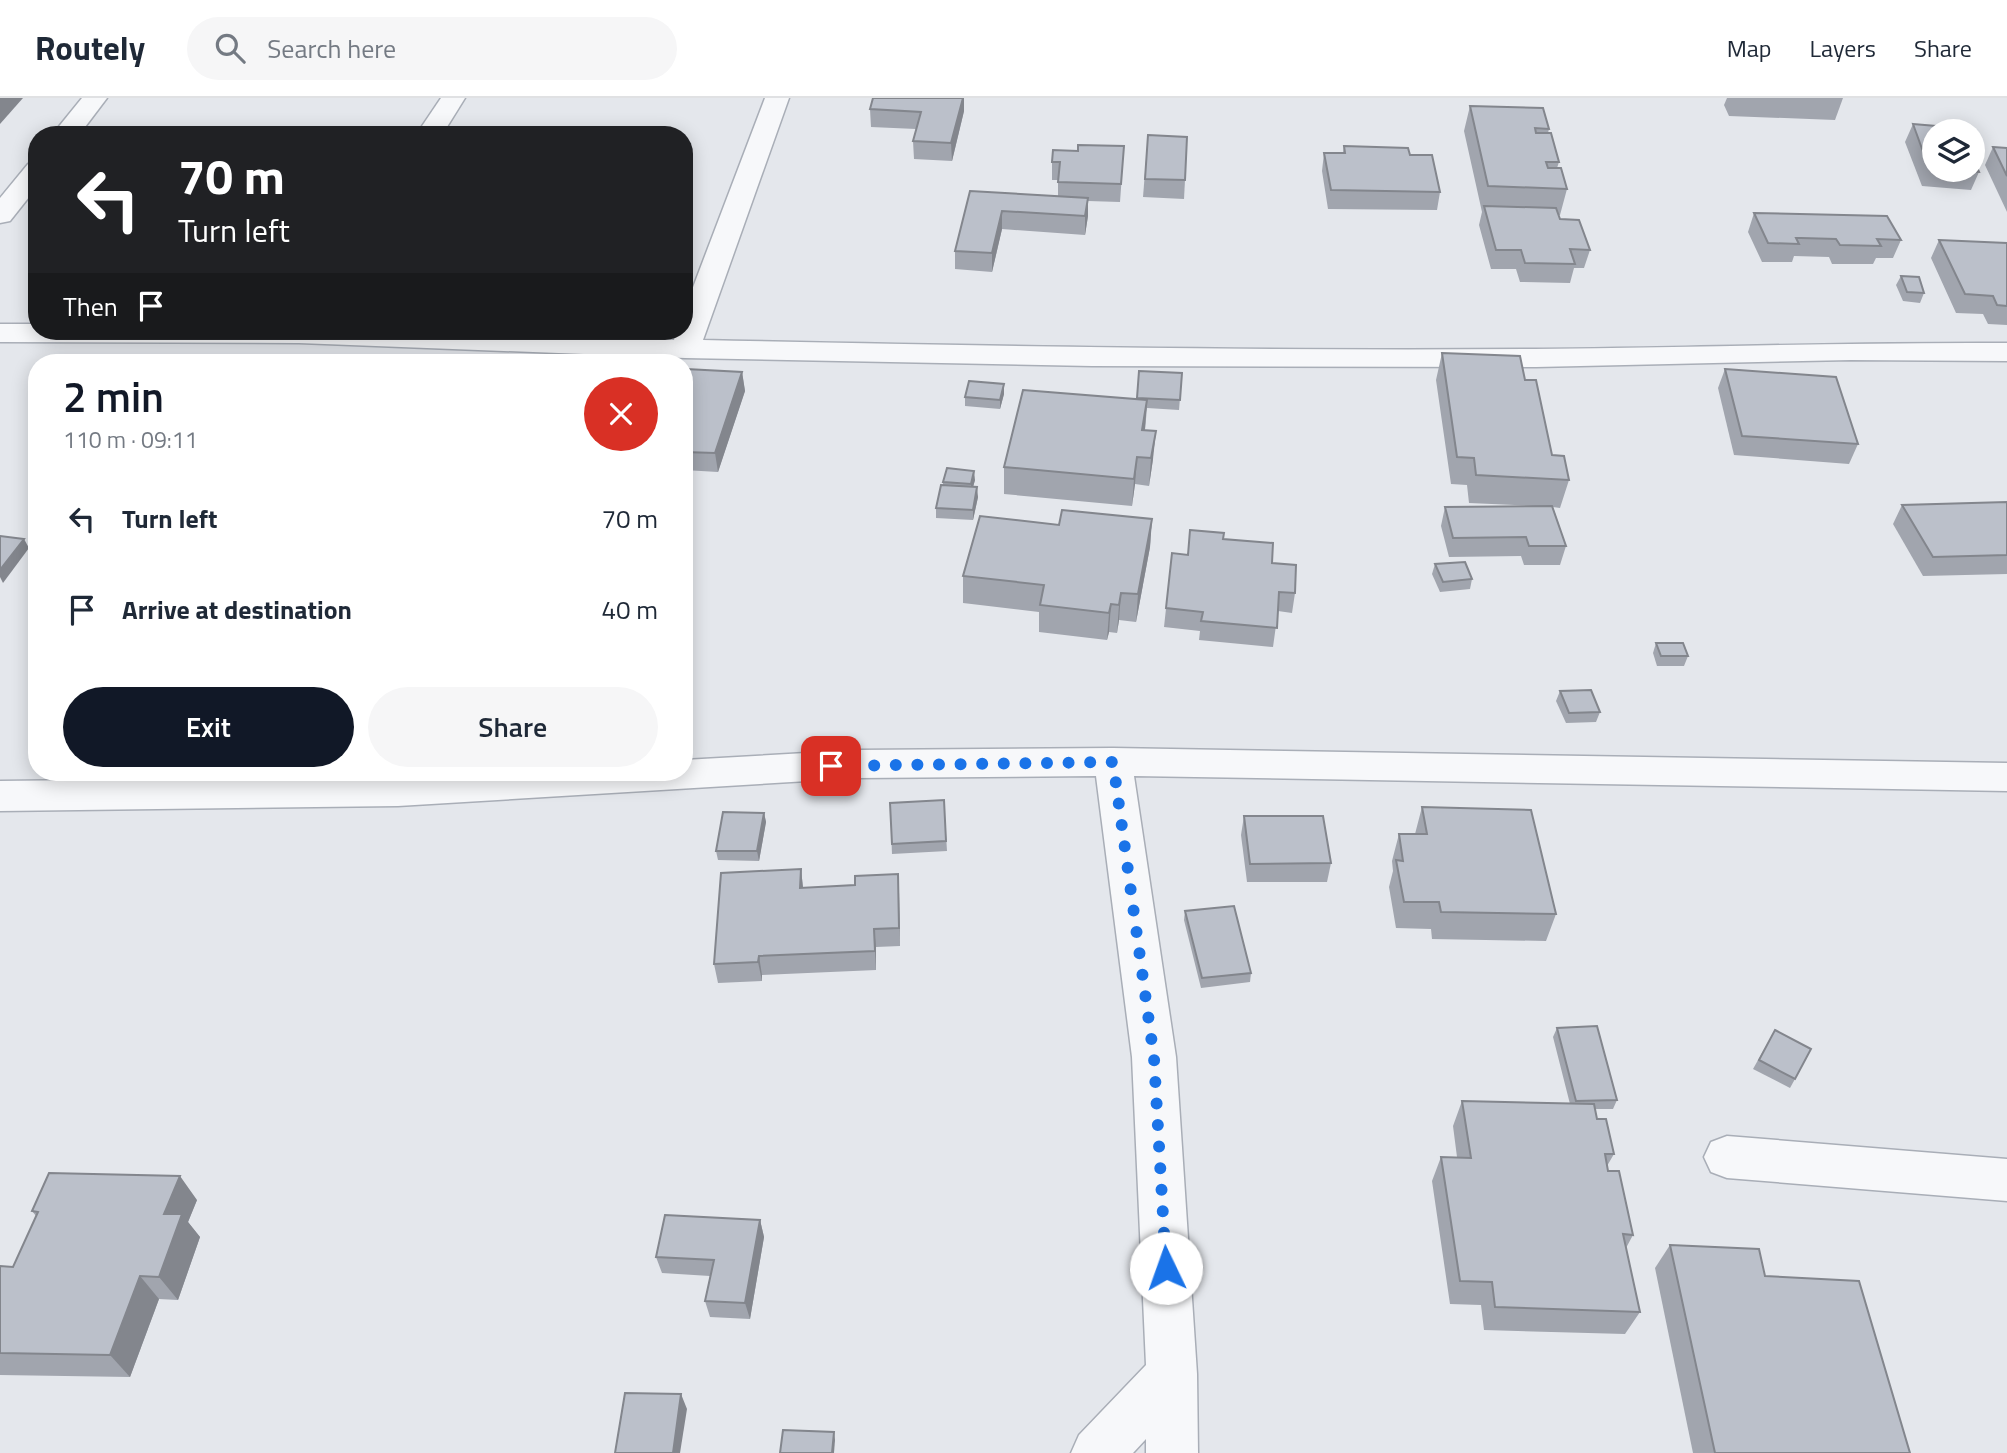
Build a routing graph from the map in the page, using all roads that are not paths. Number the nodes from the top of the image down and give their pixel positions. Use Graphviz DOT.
graph roads {
  1 [pos="95,98"];
  2 [pos="453,98"];
  3 [pos="777,98"];
  4 [pos="72,126"];
  5 [pos="435,126"];
  6 [pos="28,181"];
  7 [pos="0,215"];
  8 [pos="693,327"];
  9 [pos="0,333"];
  10 [pos="28,333"];
  11 [pos="481,340"];
  12 [pos="688,340"];
  13 [pos="685,349"];
  14 [pos="2007,352"];
  15 [pos="1113,762"];
  16 [pos="693,774"];
  17 [pos="2007,777"];
  18 [pos="568,781"];
  19 [pos="0,796"];
  20 [pos="1727,1157"];
  21 [pos="2007,1180"];
  22 [pos="1172,1374"];
  23 [pos="1097,1453"];
  24 [pos="1171,1453"];
  1 -- 4 [label="street"];
  2 -- 5 [label="street"];
  3 -- 8 [label="street"];
  6 -- 7 [label="street"];
  9 -- 10 [label="street"];
  11 -- 13 [label="street"];
  12 -- 13 [label="street"];
  13 -- 14 [label="street"];
  15 -- 16 [label="street"];
  15 -- 17 [label="street"];
  15 -- 22 [label="street"];
  18 -- 19 [label="street"];
  20 -- 21 [label="street"];
  22 -- 23 [label="street"];
  22 -- 24 [label="street"];
}
